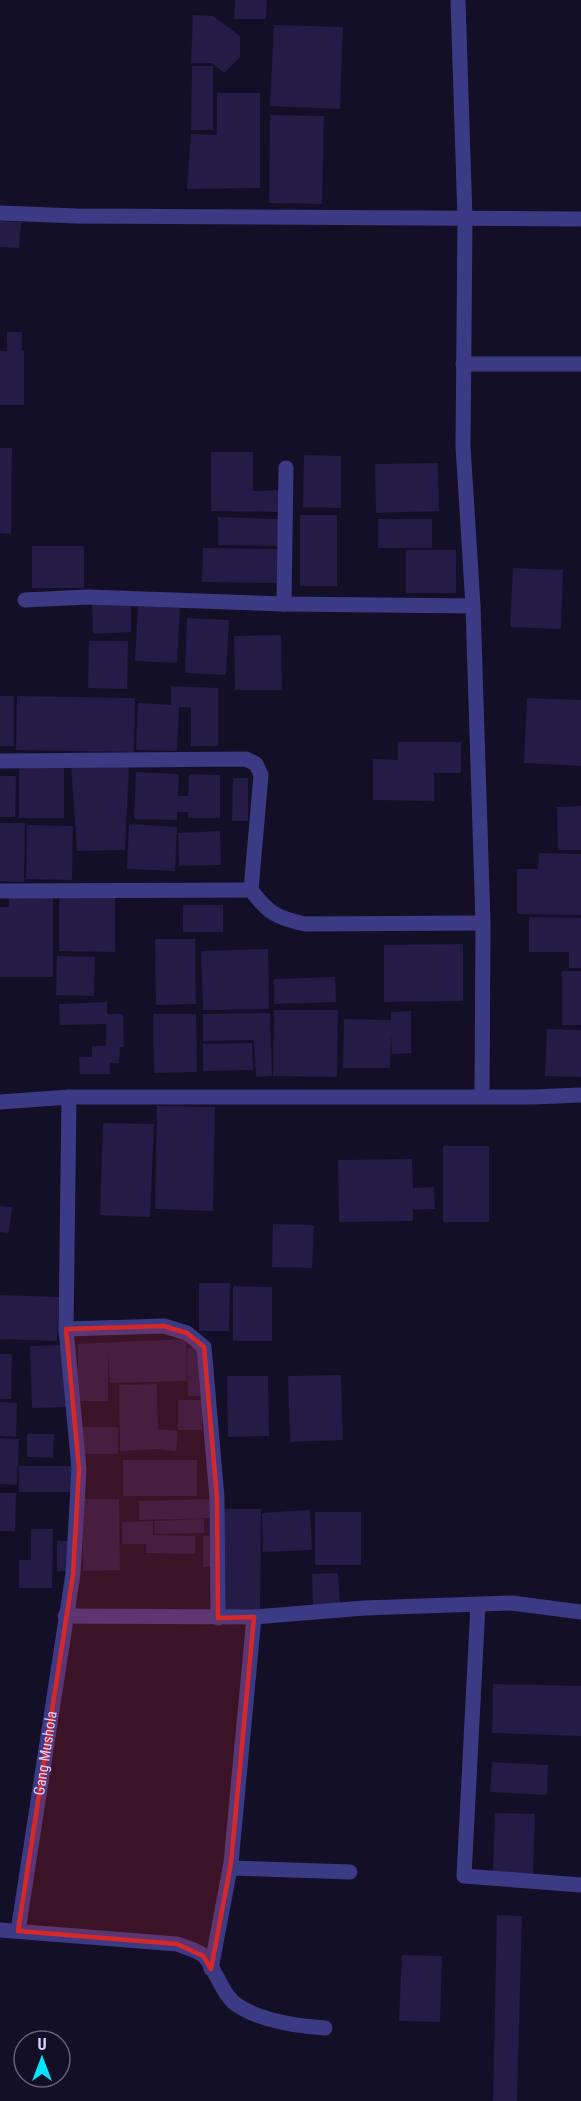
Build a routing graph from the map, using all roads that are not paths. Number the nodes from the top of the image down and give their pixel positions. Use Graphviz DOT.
graph roads {
  1 [pos="458,0"];
  2 [pos="0,213"];
  3 [pos="465,219"];
  4 [pos="581,219"];
  5 [pos="463,364"];
  6 [pos="581,364"];
  7 [pos="286,468"];
  8 [pos="25,600"];
  9 [pos="284,604"];
  10 [pos="473,606"];
  11 [pos="0,761"];
  12 [pos="251,890"];
  13 [pos="0,891"];
  14 [pos="483,923"];
  15 [pos="581,1095"];
  16 [pos="482,1096"];
  17 [pos="69,1097"];
  18 [pos="0,1102"];
  19 [pos="66,1329"];
  20 [pos="478,1605"];
  21 [pos="581,1612"];
  22 [pos="65,1616"];
  23 [pos="255,1617"];
  24 [pos="218,1618"];
  25 [pos="230,1869"];
  26 [pos="350,1872"];
  27 [pos="581,1885"];
  28 [pos="0,1930"];
  29 [pos="18,1931"];
  30 [pos="211,1969"];
  31 [pos="325,2028"];
  1 -- 3 [label="street"];
  2 -- 3 [label="street"];
  3 -- 4 [label="street"];
  3 -- 5 [label="street"];
  5 -- 6 [label="street"];
  5 -- 10 [label="street"];
  7 -- 9 [label="street"];
  8 -- 9 [label="street"];
  9 -- 10 [label="street"];
  10 -- 14 [label="street"];
  11 -- 12 [label="street"];
  12 -- 13 [label="street"];
  12 -- 14 [label="street"];
  14 -- 16 [label="street"];
  15 -- 16 [label="street"];
  16 -- 17 [label="street"];
  17 -- 18 [label="street"];
  17 -- 19 [label="street, Gang Mushola"];
  19 -- 22 [label="street, Gang Mushola"];
  19 -- 24 [label="street"];
  20 -- 21 [label="street"];
  20 -- 23 [label="street"];
  20 -- 27 [label="street"];
  22 -- 24 [label="street"];
  22 -- 29 [label="street, Gang Mushola"];
  23 -- 24 [label="street"];
  23 -- 25 [label="street"];
  25 -- 26 [label="street"];
  25 -- 30 [label="street"];
  28 -- 29 [label="street"];
  29 -- 30 [label="street"];
  30 -- 31 [label="street"];
}
